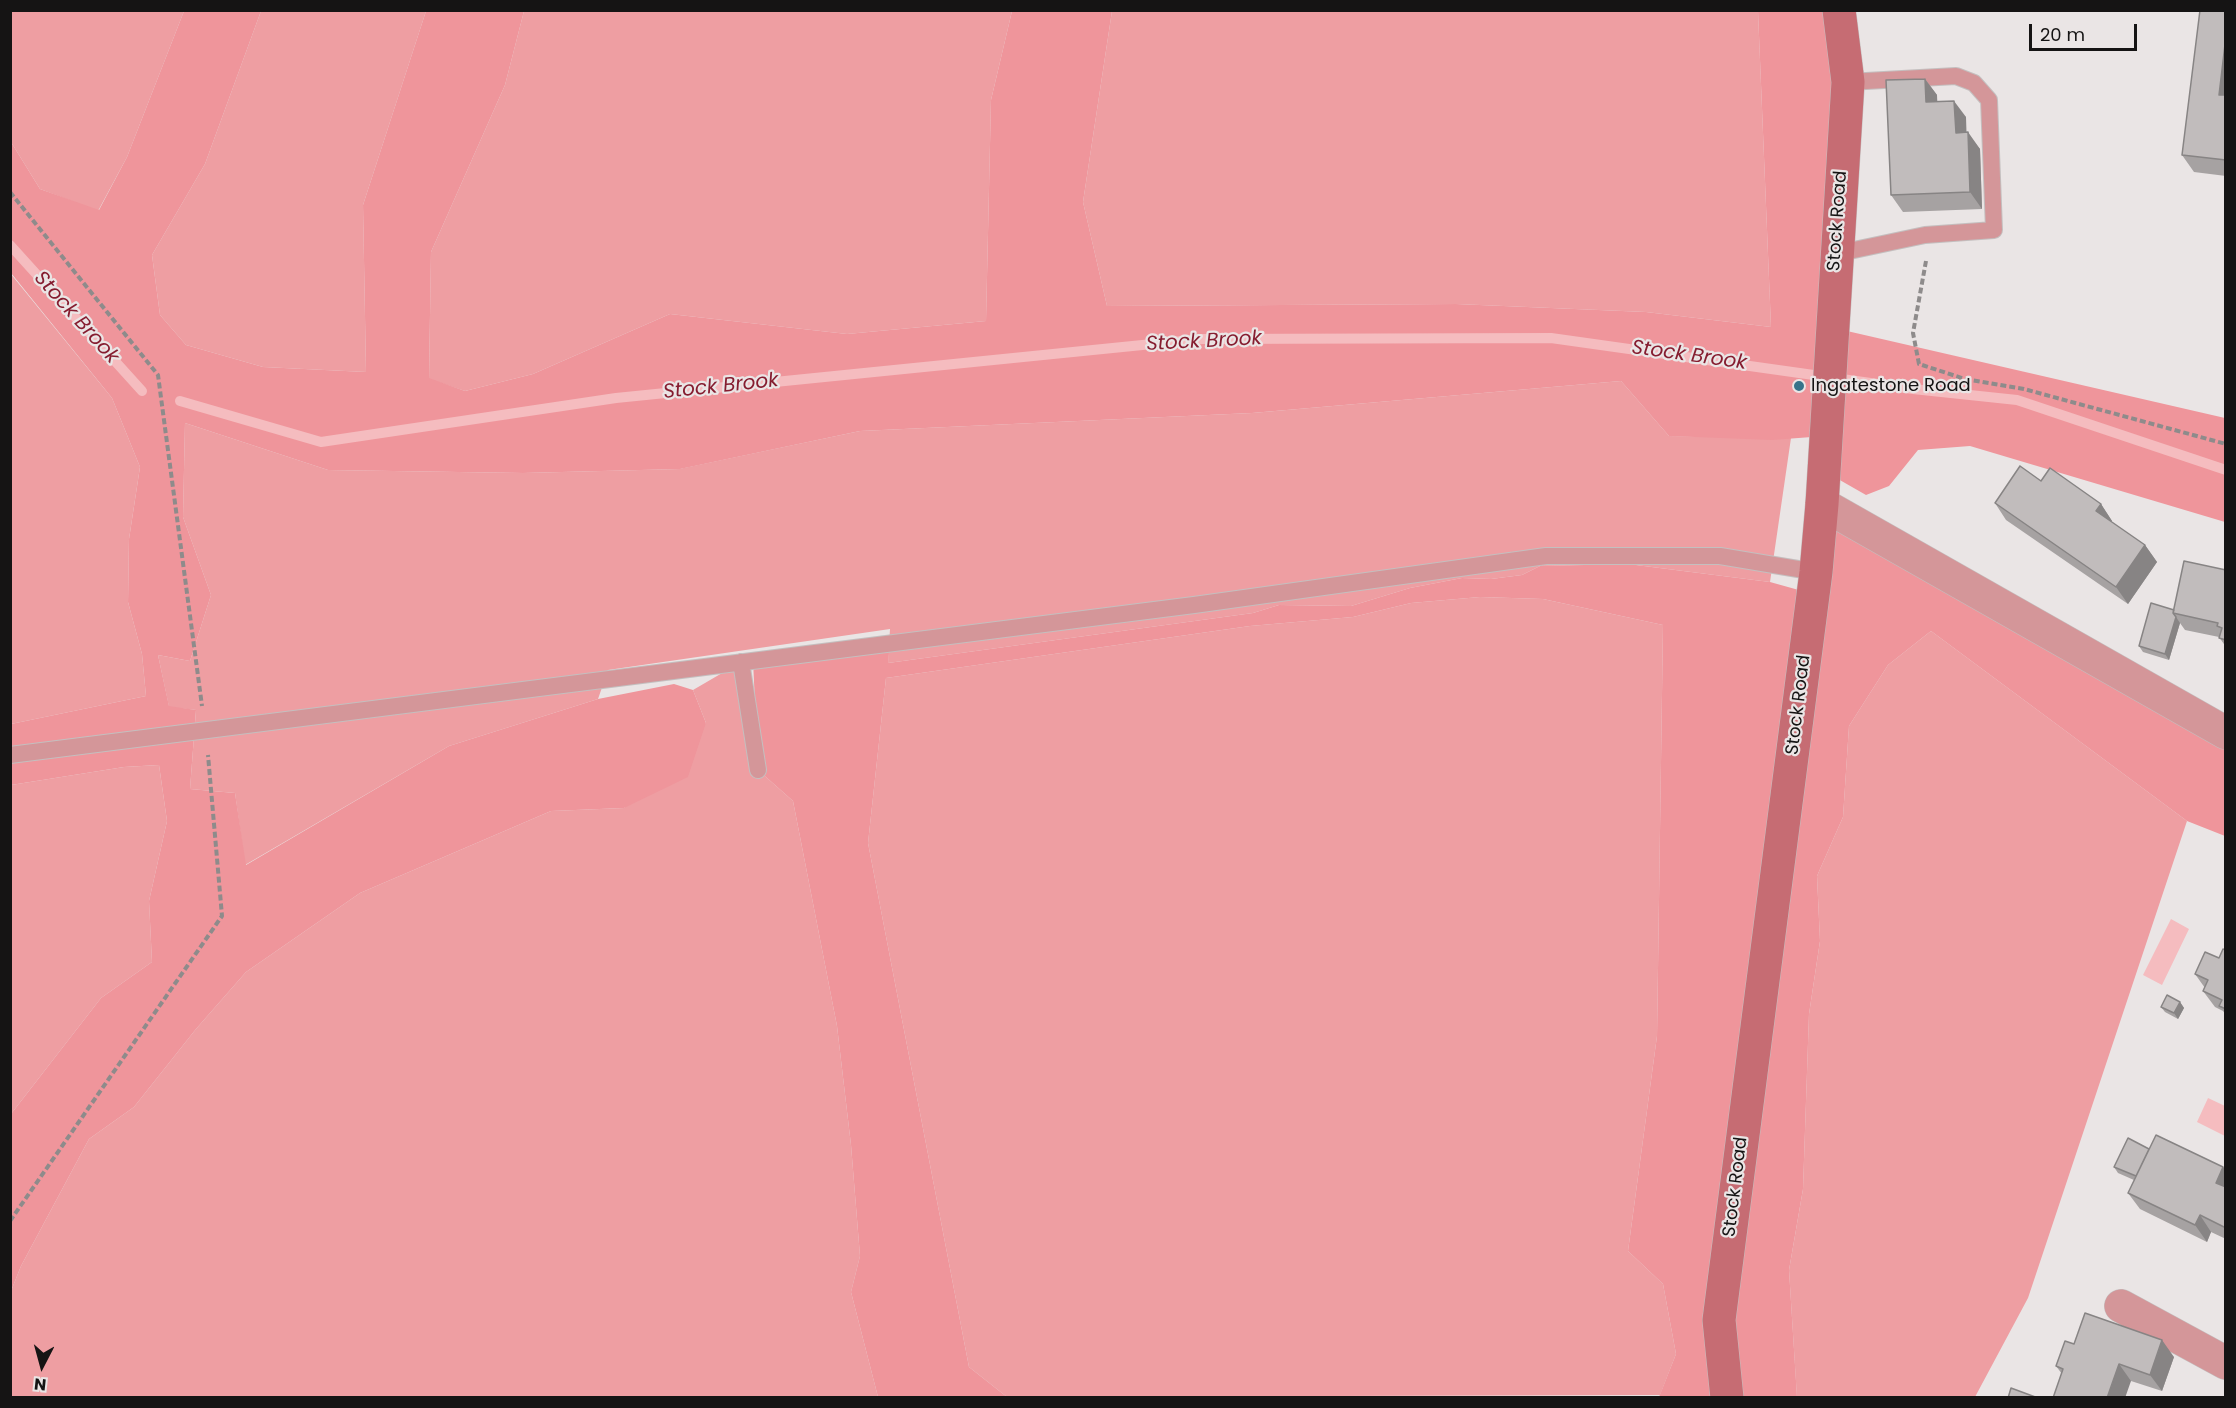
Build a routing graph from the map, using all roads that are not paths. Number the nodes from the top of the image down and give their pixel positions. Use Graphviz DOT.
graph roads {
  1 [pos="1839,10"];
  2 [pos="1848,82"];
  3 [pos="1835,254"];
  4 [pos="1822,504"];
  5 [pos="1816,572"];
  6 [pos="741,662"];
  7 [pos="2226,733"];
  8 [pos="10,755"];
  9 [pos="758,770"];
  10 [pos="2121,1306"];
  11 [pos="2226,1363"];
  12 [pos="1727,1398"];
  1 -- 2 [label="main road, Stock Road"];
  2 -- 3 [label="main road, Stock Road"];
  2 -- 3 [label="lane"];
  3 -- 4 [label="main road, Stock Road"];
  4 -- 5 [label="main road, Stock Road"];
  4 -- 7 [label="street"];
  5 -- 6 [label="lane"];
  5 -- 12 [label="main road, Stock Road"];
  6 -- 8 [label="lane"];
  6 -- 9 [label="lane"];
  10 -- 11 [label="street"];
}
